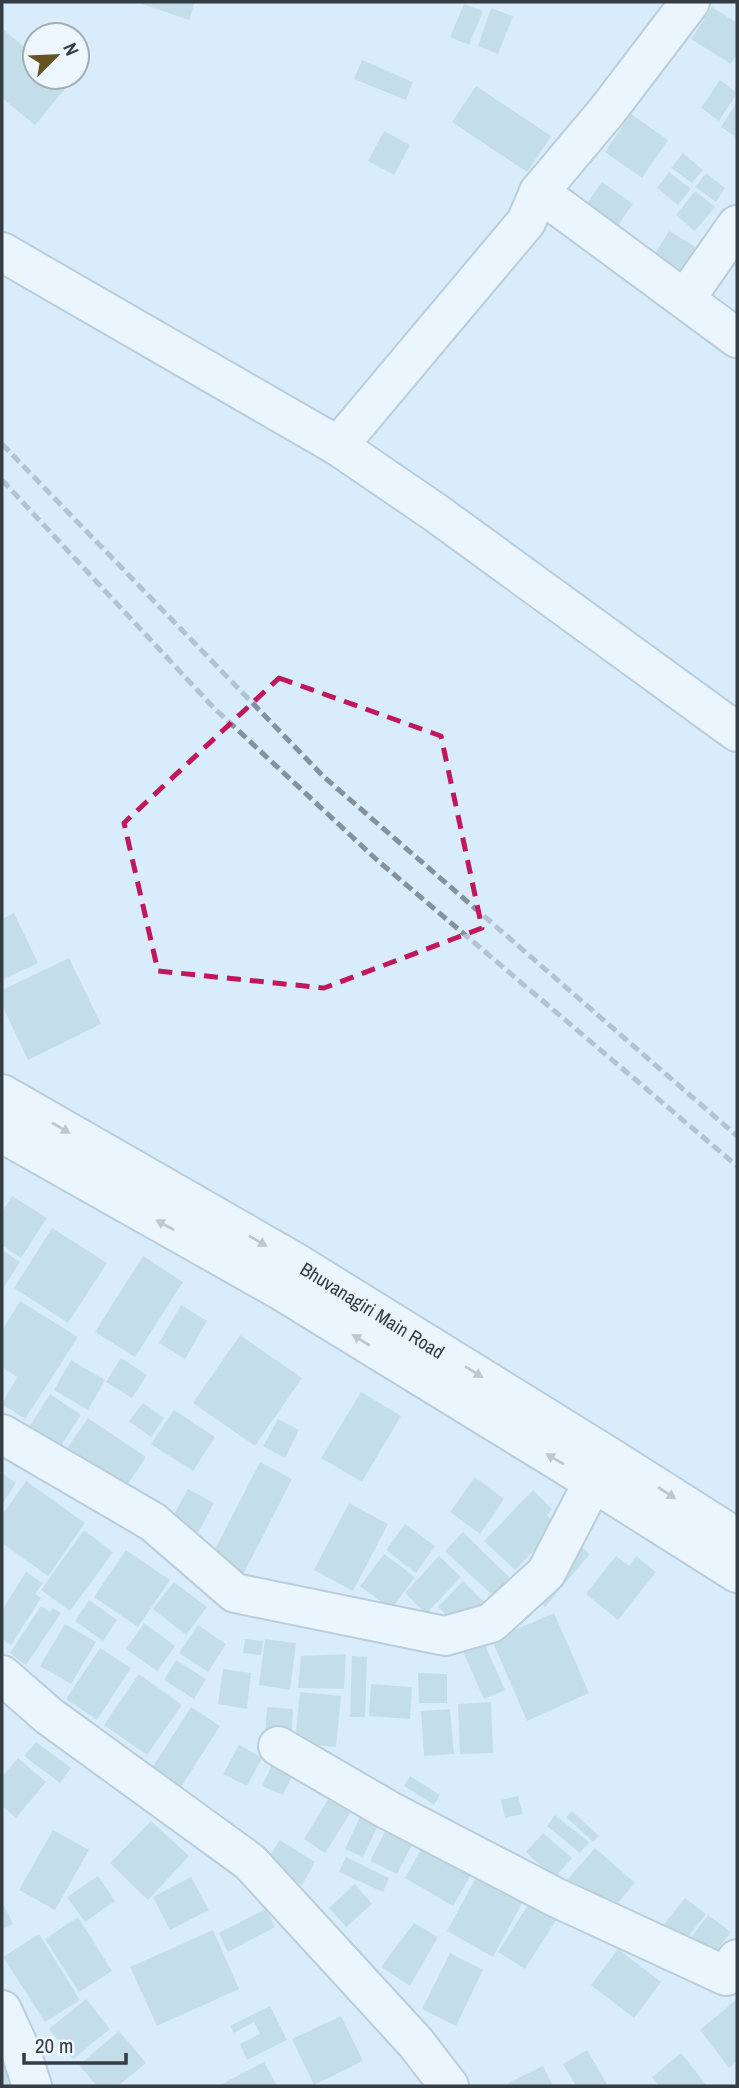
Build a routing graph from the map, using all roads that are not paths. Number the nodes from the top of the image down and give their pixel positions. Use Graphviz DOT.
graph roads {
  1 [pos="690,2"];
  2 [pos="539,192"];
  3 [pos="737,225"];
  4 [pos="2,252"];
  5 [pos="685,299"];
  6 [pos="737,338"];
  7 [pos="338,446"];
  8 [pos="737,732"];
  9 [pos="2,1094"];
  10 [pos="2,1133"];
  11 [pos="2,1434"];
  12 [pos="593,1482"];
  13 [pos="737,1538"];
  14 [pos="737,1573"];
  15 [pos="2,1675"];
  16 [pos="278,1746"];
  17 [pos="737,1959"];
  18 [pos="2,2010"];
  19 [pos="445,2085"];
  20 [pos="32,2086"];
  1 -- 2 [label="street"];
  2 -- 5 [label="street"];
  2 -- 7 [label="street"];
  3 -- 5 [label="street"];
  4 -- 7 [label="street"];
  5 -- 6 [label="street"];
  7 -- 8 [label="street"];
  9 -- 13 [label="street, Bhuvanagiri Main Road, one-way"];
  12 -- 10 [label="street, Bhuvanagiri Main Road, one-way"];
  11 -- 12 [label="street"];
  12 -- 14 [label="street, Bhuvanagiri Main Road"];
  15 -- 19 [label="street"];
  16 -- 17 [label="street"];
  18 -- 20 [label="street"];
}
